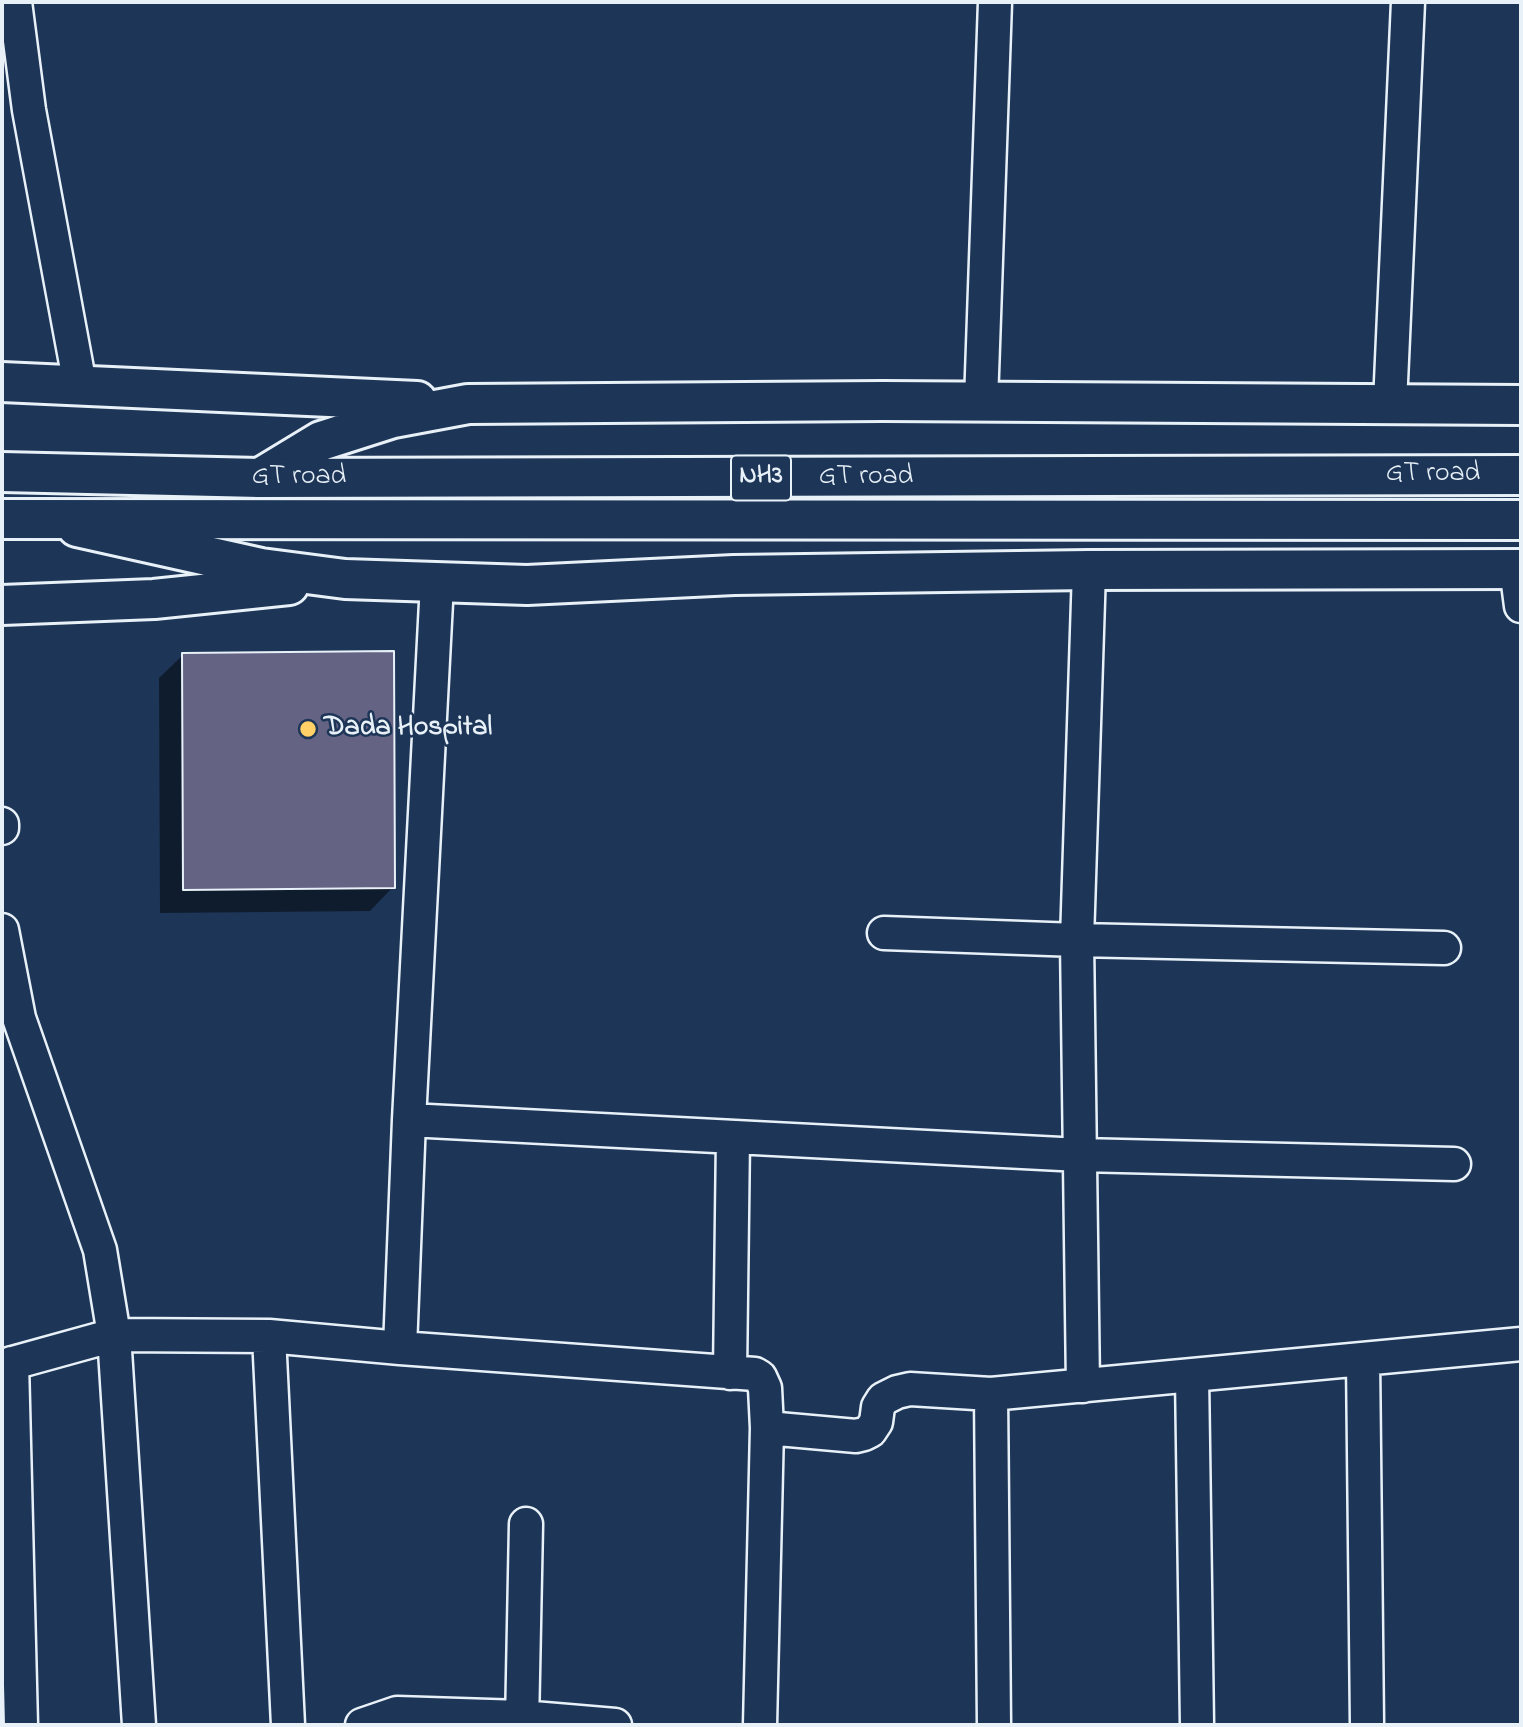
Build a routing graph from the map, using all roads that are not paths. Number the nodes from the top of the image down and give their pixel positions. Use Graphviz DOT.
graph roads {
  1 [pos="15,2"];
  2 [pos="995,2"];
  3 [pos="1408,2"];
  4 [pos="2,382"];
  5 [pos="79,385"];
  6 [pos="981,402"];
  7 [pos="468,404"];
  8 [pos="1390,404"];
  9 [pos="1521,405"];
  10 [pos="2,472"];
  11 [pos="1521,475"];
  12 [pos="260,478"];
  13 [pos="2,519"];
  14 [pos="39,519"];
  15 [pos="1521,520"];
  16 [pos="1518,568"];
  17 [pos="1089,570"];
  18 [pos="345,579"];
  19 [pos="437,583"];
  20 [pos="2,605"];
  21 [pos="1521,606"];
  22 [pos="2,930"];
  23 [pos="884,933"];
  24 [pos="1077,940"];
  25 [pos="1444,948"];
  26 [pos="409,1120"];
  27 [pos="733,1137"];
  28 [pos="1080,1155"];
  29 [pos="1454,1164"];
  30 [pos="114,1335"];
  31 [pos="270,1336"];
  32 [pos="1521,1344"];
  33 [pos="400,1348"];
  34 [pos="1363,1359"];
  35 [pos="7,1364"];
  36 [pos="730,1373"];
  37 [pos="1192,1375"];
  38 [pos="1083,1386"];
  39 [pos="991,1394"];
  40 [pos="767,1428"];
  41 [pos="526,1524"];
  42 [pos="396,1719"];
  43 [pos="522,1721"];
  44 [pos="21,1725"];
  45 [pos="139,1725"];
  46 [pos="288,1725"];
  47 [pos="362,1725"];
  48 [pos="615,1725"];
  49 [pos="760,1725"];
  50 [pos="994,1725"];
  51 [pos="1197,1725"];
  52 [pos="1367,1725"];
  1 -- 5 [label="street"];
  2 -- 6 [label="street"];
  3 -- 8 [label="street"];
  4 -- 5 [label="main road"];
  5 -- 7 [label="main road"];
  6 -- 7 [label="main road"];
  6 -- 8 [label="main road"];
  7 -- 12 [label="main road"];
  8 -- 9 [label="main road"];
  10 -- 12 [label="main road, GT road / NH3"];
  11 -- 12 [label="main road, GT road / NH3"];
  13 -- 14 [label="main road, GT road / NH3"];
  14 -- 15 [label="main road, GT road / NH3"];
  14 -- 18 [label="main road"];
  16 -- 17 [label="main road"];
  16 -- 21 [label="street"];
  17 -- 19 [label="main road"];
  17 -- 24 [label="street"];
  18 -- 19 [label="main road"];
  18 -- 20 [label="main road"];
  19 -- 26 [label="street"];
  22 -- 30 [label="street"];
  23 -- 24 [label="street"];
  24 -- 25 [label="street"];
  24 -- 28 [label="street"];
  26 -- 27 [label="street"];
  26 -- 33 [label="street"];
  27 -- 28 [label="street"];
  27 -- 36 [label="street"];
  28 -- 29 [label="street"];
  28 -- 38 [label="street"];
  30 -- 31 [label="street"];
  30 -- 35 [label="street"];
  30 -- 45 [label="street"];
  31 -- 33 [label="street"];
  31 -- 46 [label="street"];
  32 -- 34 [label="street"];
  33 -- 36 [label="street"];
  34 -- 37 [label="street"];
  34 -- 52 [label="street"];
  35 -- 44 [label="street"];
  36 -- 40 [label="street"];
  37 -- 38 [label="street"];
  37 -- 51 [label="street"];
  38 -- 39 [label="street"];
  39 -- 40 [label="street"];
  39 -- 50 [label="street"];
  40 -- 49 [label="street"];
  41 -- 43 [label="street"];
  42 -- 43 [label="street"];
  42 -- 47 [label="street"];
  43 -- 48 [label="street"];
}
